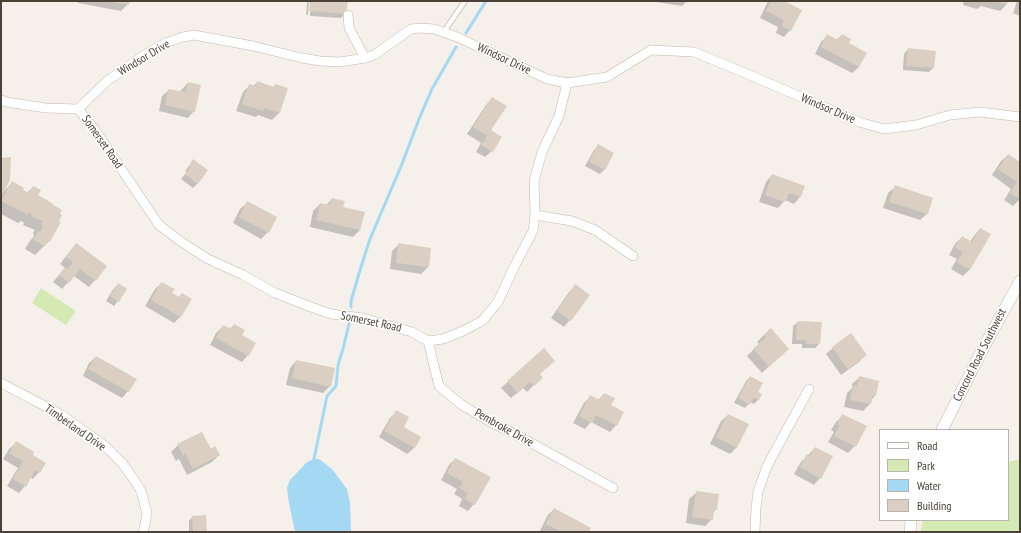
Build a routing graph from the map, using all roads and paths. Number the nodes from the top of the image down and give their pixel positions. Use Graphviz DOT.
graph roads {
  1 [pos="465,1"];
  2 [pos="348,15"];
  3 [pos="443,32"];
  4 [pos="365,58"];
  5 [pos="567,82"];
  6 [pos="1,100"];
  7 [pos="78,109"];
  8 [pos="1020,117"];
  9 [pos="535,215"];
  10 [pos="633,256"];
  11 [pos="1020,281"];
  12 [pos="428,341"];
  13 [pos="1,383"];
  14 [pos="809,389"];
  15 [pos="942,429"];
  16 [pos="613,488"];
  17 [pos="911,521"];
  18 [pos="143,532"];
  19 [pos="755,532"];
  20 [pos="910,532"];
  1 -- 3 [label="lane"];
  2 -- 4 [label="street"];
  3 -- 4 [label="street, Windsor Drive"];
  3 -- 5 [label="street, Windsor Drive"];
  4 -- 7 [label="street, Windsor Drive"];
  5 -- 8 [label="street, Windsor Drive"];
  5 -- 9 [label="street"];
  6 -- 7 [label="street"];
  7 -- 12 [label="street, Somerset Road"];
  9 -- 10 [label="street"];
  9 -- 12 [label="street"];
  11 -- 15 [label="street, Concord Road Southwest"];
  12 -- 16 [label="street, Pembroke Drive"];
  13 -- 18 [label="street, Timberland Drive"];
  14 -- 19 [label="street"];
  17 -- 20 [label="street"];
}
